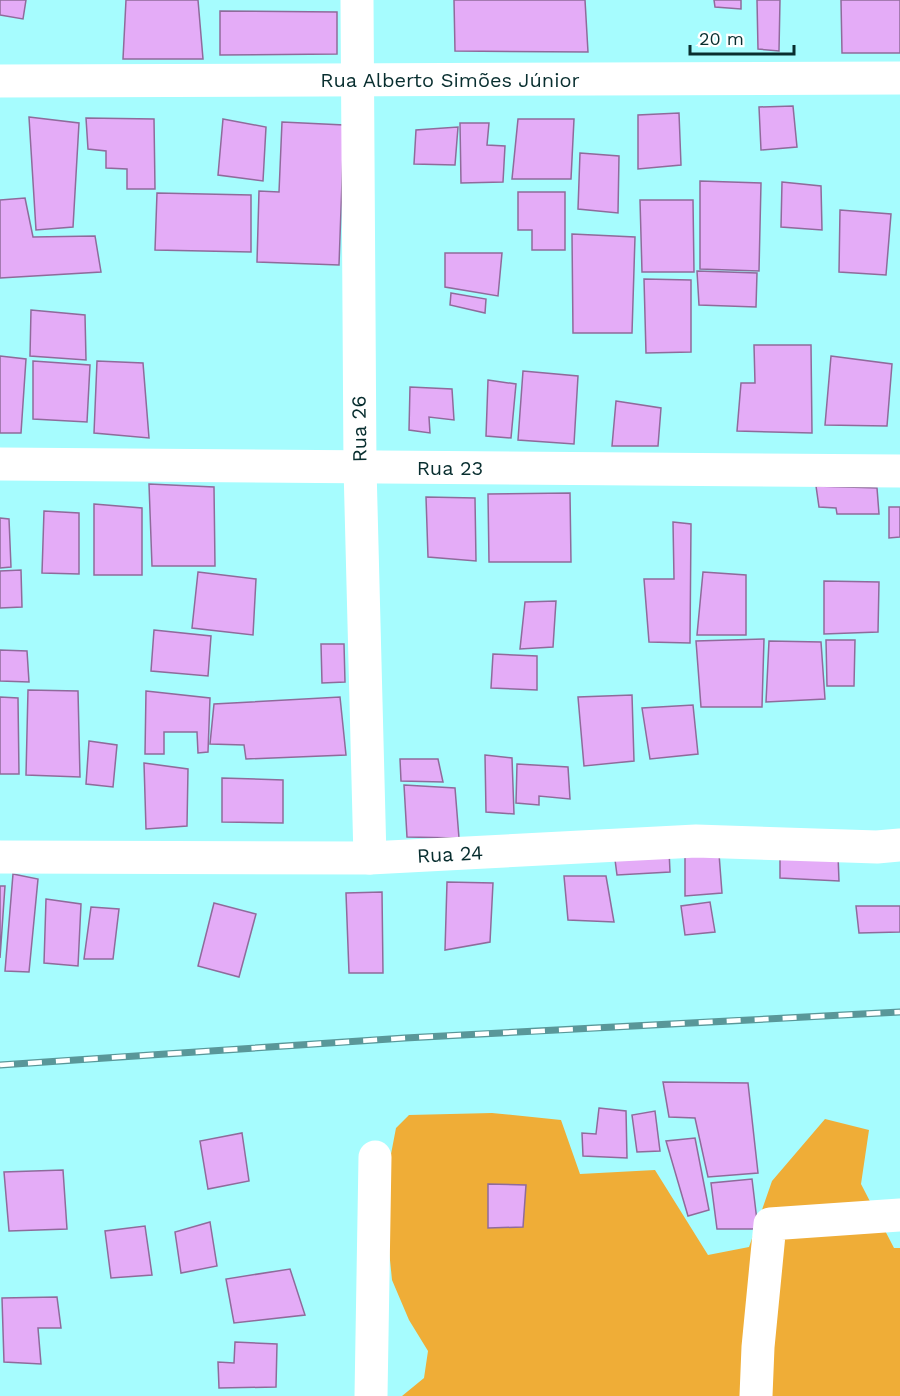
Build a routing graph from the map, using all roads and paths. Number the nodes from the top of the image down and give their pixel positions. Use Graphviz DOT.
graph roads {
  1 [pos="357,0"];
  2 [pos="900,78"];
  3 [pos="357,80"];
  4 [pos="0,81"];
  5 [pos="0,464"];
  6 [pos="360,467"];
  7 [pos="900,471"];
  8 [pos="900,845"];
  9 [pos="0,857"];
  10 [pos="370,858"];
  11 [pos="375,1157"];
  12 [pos="900,1215"];
  13 [pos="371,1396"];
  14 [pos="756,1396"];
  1 -- 3 [label="street, Rua 26"];
  2 -- 3 [label="street, Rua Alberto Simões Júnior"];
  3 -- 4 [label="street, Rua Alberto Simões Júnior"];
  3 -- 6 [label="street, Rua 26"];
  5 -- 6 [label="street, Rua 23"];
  6 -- 7 [label="street, Rua 23"];
  6 -- 10 [label="street, Rua 26"];
  8 -- 10 [label="street, Rua 24"];
  9 -- 10 [label="street, Rua 24"];
  11 -- 13 [label="street"];
  12 -- 14 [label="street"];
}
